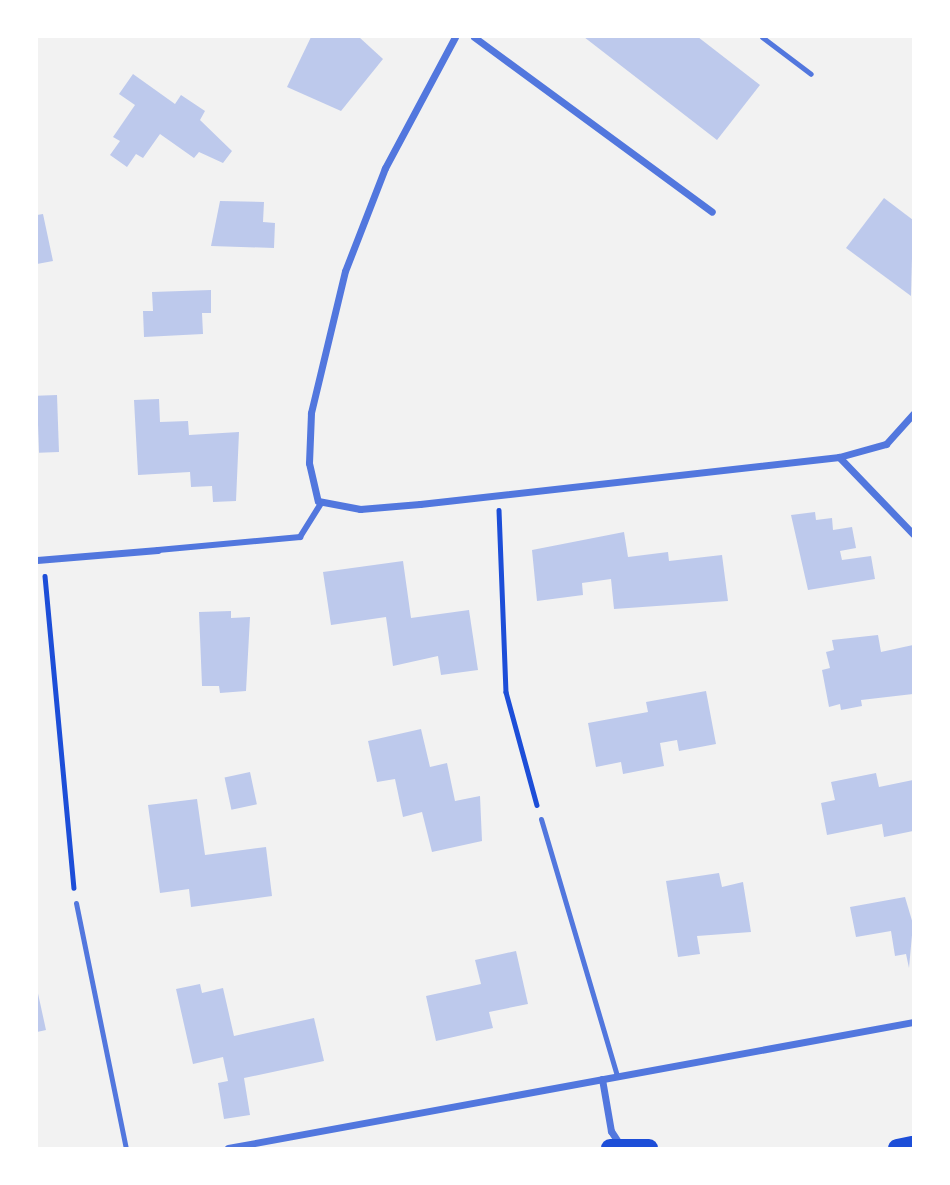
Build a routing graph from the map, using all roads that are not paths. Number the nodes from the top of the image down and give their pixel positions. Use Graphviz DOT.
graph roads {
  1 [pos="455,37"];
  2 [pos="474,37"];
  3 [pos="762,37"];
  4 [pos="811,74"];
  5 [pos="712,212"];
  6 [pos="913,414"];
  7 [pos="839,457"];
  8 [pos="321,504"];
  9 [pos="913,534"];
  10 [pos="158,550"];
  11 [pos="40,560"];
  12 [pos="541,819"];
  13 [pos="76,903"];
  14 [pos="913,1022"];
  15 [pos="617,1076"];
  16 [pos="602,1079"];
  17 [pos="913,1145"];
  18 [pos="615,1147"];
  19 [pos="126,1148"];
  20 [pos="228,1148"];
  21 [pos="649,1148"];
  22 [pos="897,1148"];
  1 -- 8 [label="street"];
  2 -- 5 [label="street"];
  3 -- 4 [label="lane"];
  6 -- 7 [label="street"];
  7 -- 8 [label="street"];
  7 -- 9 [label="street"];
  8 -- 10 [label="street"];
  10 -- 11 [label="street"];
  12 -- 15 [label="lane"];
  13 -- 19 [label="lane"];
  14 -- 15 [label="street"];
  15 -- 16 [label="street"];
  16 -- 18 [label="street"];
  16 -- 20 [label="street"];
  17 -- 22 [label="main road"];
  18 -- 21 [label="main road"];
}
